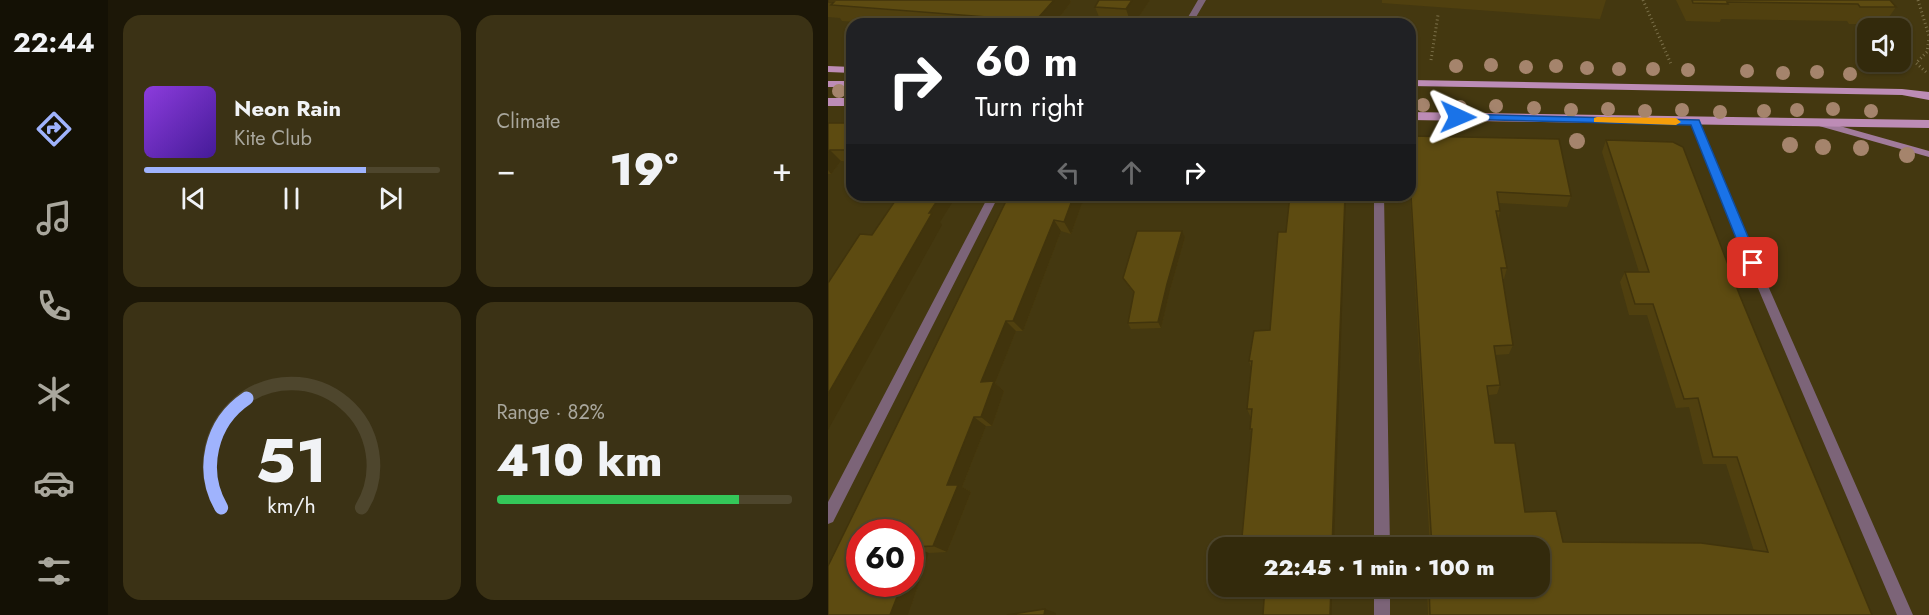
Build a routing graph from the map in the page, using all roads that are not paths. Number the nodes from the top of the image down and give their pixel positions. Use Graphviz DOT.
graph roads {
  1 [pos="1202,0"];
  2 [pos="1192,18"];
  3 [pos="828,69"];
  4 [pos="846,70"];
  5 [pos="1416,83"];
  6 [pos="828,84"];
  7 [pos="846,84"];
  8 [pos="1929,84"];
  9 [pos="1902,92"];
  10 [pos="1929,96"];
  11 [pos="828,102"];
  12 [pos="846,102"];
  13 [pos="1416,116"];
  14 [pos="1695,122"];
  15 [pos="1822,124"];
  16 [pos="1929,124"];
  17 [pos="1929,154"];
  18 [pos="991,201"];
  19 [pos="1379,201"];
  20 [pos="828,517"];
  21 [pos="1382,537"];
  22 [pos="1382,597"];
  23 [pos="1382,615"];
  24 [pos="1905,615"];
  1 -- 2 [label="street"];
  3 -- 4 [label="main road"];
  5 -- 9 [label="main road"];
  6 -- 7 [label="main road"];
  8 -- 9 [label="main road"];
  9 -- 10 [label="main road"];
  11 -- 12 [label="main road"];
  13 -- 14 [label="main road"];
  14 -- 15 [label="main road"];
  14 -- 24 [label="street"];
  15 -- 16 [label="main road"];
  15 -- 17 [label="street"];
  18 -- 20 [label="street"];
  19 -- 21 [label="street"];
  22 -- 23 [label="street"];
}
